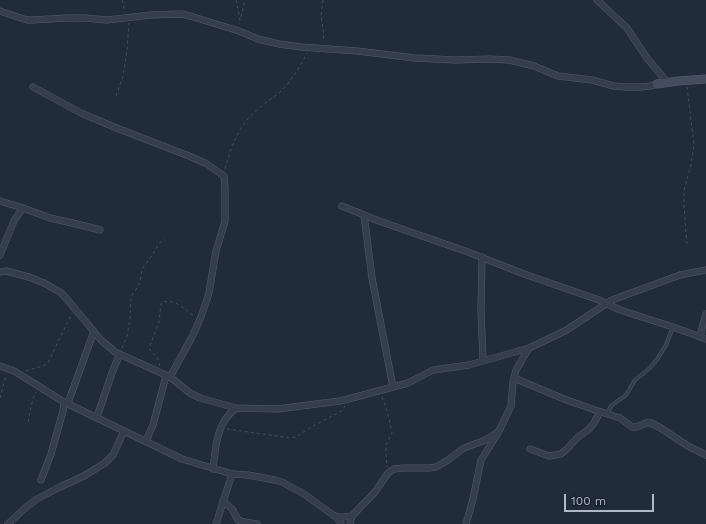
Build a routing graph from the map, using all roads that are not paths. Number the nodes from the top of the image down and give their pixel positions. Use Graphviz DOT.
graph roads {
  1 [pos="597,0"];
  2 [pos="0,11"];
  3 [pos="706,79"];
  4 [pos="667,82"];
  5 [pos="657,84"];
  6 [pos="33,87"];
  7 [pos="0,201"];
  8 [pos="342,206"];
  9 [pos="23,208"];
  10 [pos="364,215"];
  11 [pos="100,230"];
  12 [pos="0,255"];
  13 [pos="482,257"];
  14 [pos="706,270"];
  15 [pos="0,272"];
  16 [pos="605,304"];
  17 [pos="706,314"];
  18 [pos="672,327"];
  19 [pos="94,331"];
  20 [pos="703,338"];
  21 [pos="529,348"];
  22 [pos="120,354"];
  23 [pos="484,361"];
  24 [pos="0,366"];
  25 [pos="166,376"];
  26 [pos="514,378"];
  27 [pos="393,387"];
  28 [pos="66,402"];
  29 [pos="236,408"];
  30 [pos="600,412"];
  31 [pos="607,414"];
  32 [pos="97,417"];
  33 [pos="124,431"];
  34 [pos="499,431"];
  35 [pos="146,441"];
  36 [pos="530,449"];
  37 [pos="706,455"];
  38 [pos="213,469"];
  39 [pos="232,474"];
  40 [pos="41,480"];
  41 [pos="223,501"];
  42 [pos="352,516"];
  43 [pos="337,517"];
  44 [pos="8,524"];
  45 [pos="216,524"];
  46 [pos="257,524"];
  47 [pos="341,524"];
  48 [pos="350,524"];
  49 [pos="466,524"];
  1 -- 4 [label="street"];
  2 -- 5 [label="street"];
  3 -- 4 [label="street"];
  4 -- 5 [label="street"];
  6 -- 25 [label="street"];
  7 -- 9 [label="street"];
  8 -- 10 [label="street"];
  9 -- 11 [label="street"];
  9 -- 12 [label="street"];
  10 -- 13 [label="street"];
  10 -- 27 [label="street"];
  13 -- 16 [label="street"];
  13 -- 23 [label="street"];
  14 -- 16 [label="street"];
  15 -- 19 [label="street"];
  16 -- 18 [label="street"];
  16 -- 21 [label="street"];
  17 -- 20 [label="street"];
  18 -- 20 [label="street"];
  18 -- 31 [label="lane"];
  19 -- 22 [label="street"];
  19 -- 28 [label="street"];
  21 -- 23 [label="street"];
  21 -- 26 [label="street"];
  22 -- 25 [label="street"];
  22 -- 32 [label="street"];
  23 -- 27 [label="street"];
  24 -- 28 [label="street"];
  25 -- 29 [label="street"];
  25 -- 35 [label="street"];
  26 -- 30 [label="street"];
  26 -- 34 [label="street"];
  27 -- 29 [label="street"];
  28 -- 32 [label="street"];
  28 -- 40 [label="street"];
  29 -- 38 [label="street"];
  30 -- 31 [label="street"];
  30 -- 36 [label="street"];
  31 -- 37 [label="street"];
  32 -- 33 [label="street"];
  33 -- 35 [label="street"];
  33 -- 44 [label="street"];
  34 -- 42 [label="street"];
  34 -- 49 [label="street"];
  35 -- 38 [label="street"];
  38 -- 39 [label="street"];
  39 -- 41 [label="street"];
  39 -- 43 [label="street"];
  41 -- 45 [label="street"];
  41 -- 46 [label="street"];
  42 -- 43 [label="street"];
  42 -- 48 [label="street"];
  43 -- 47 [label="street"];
}
